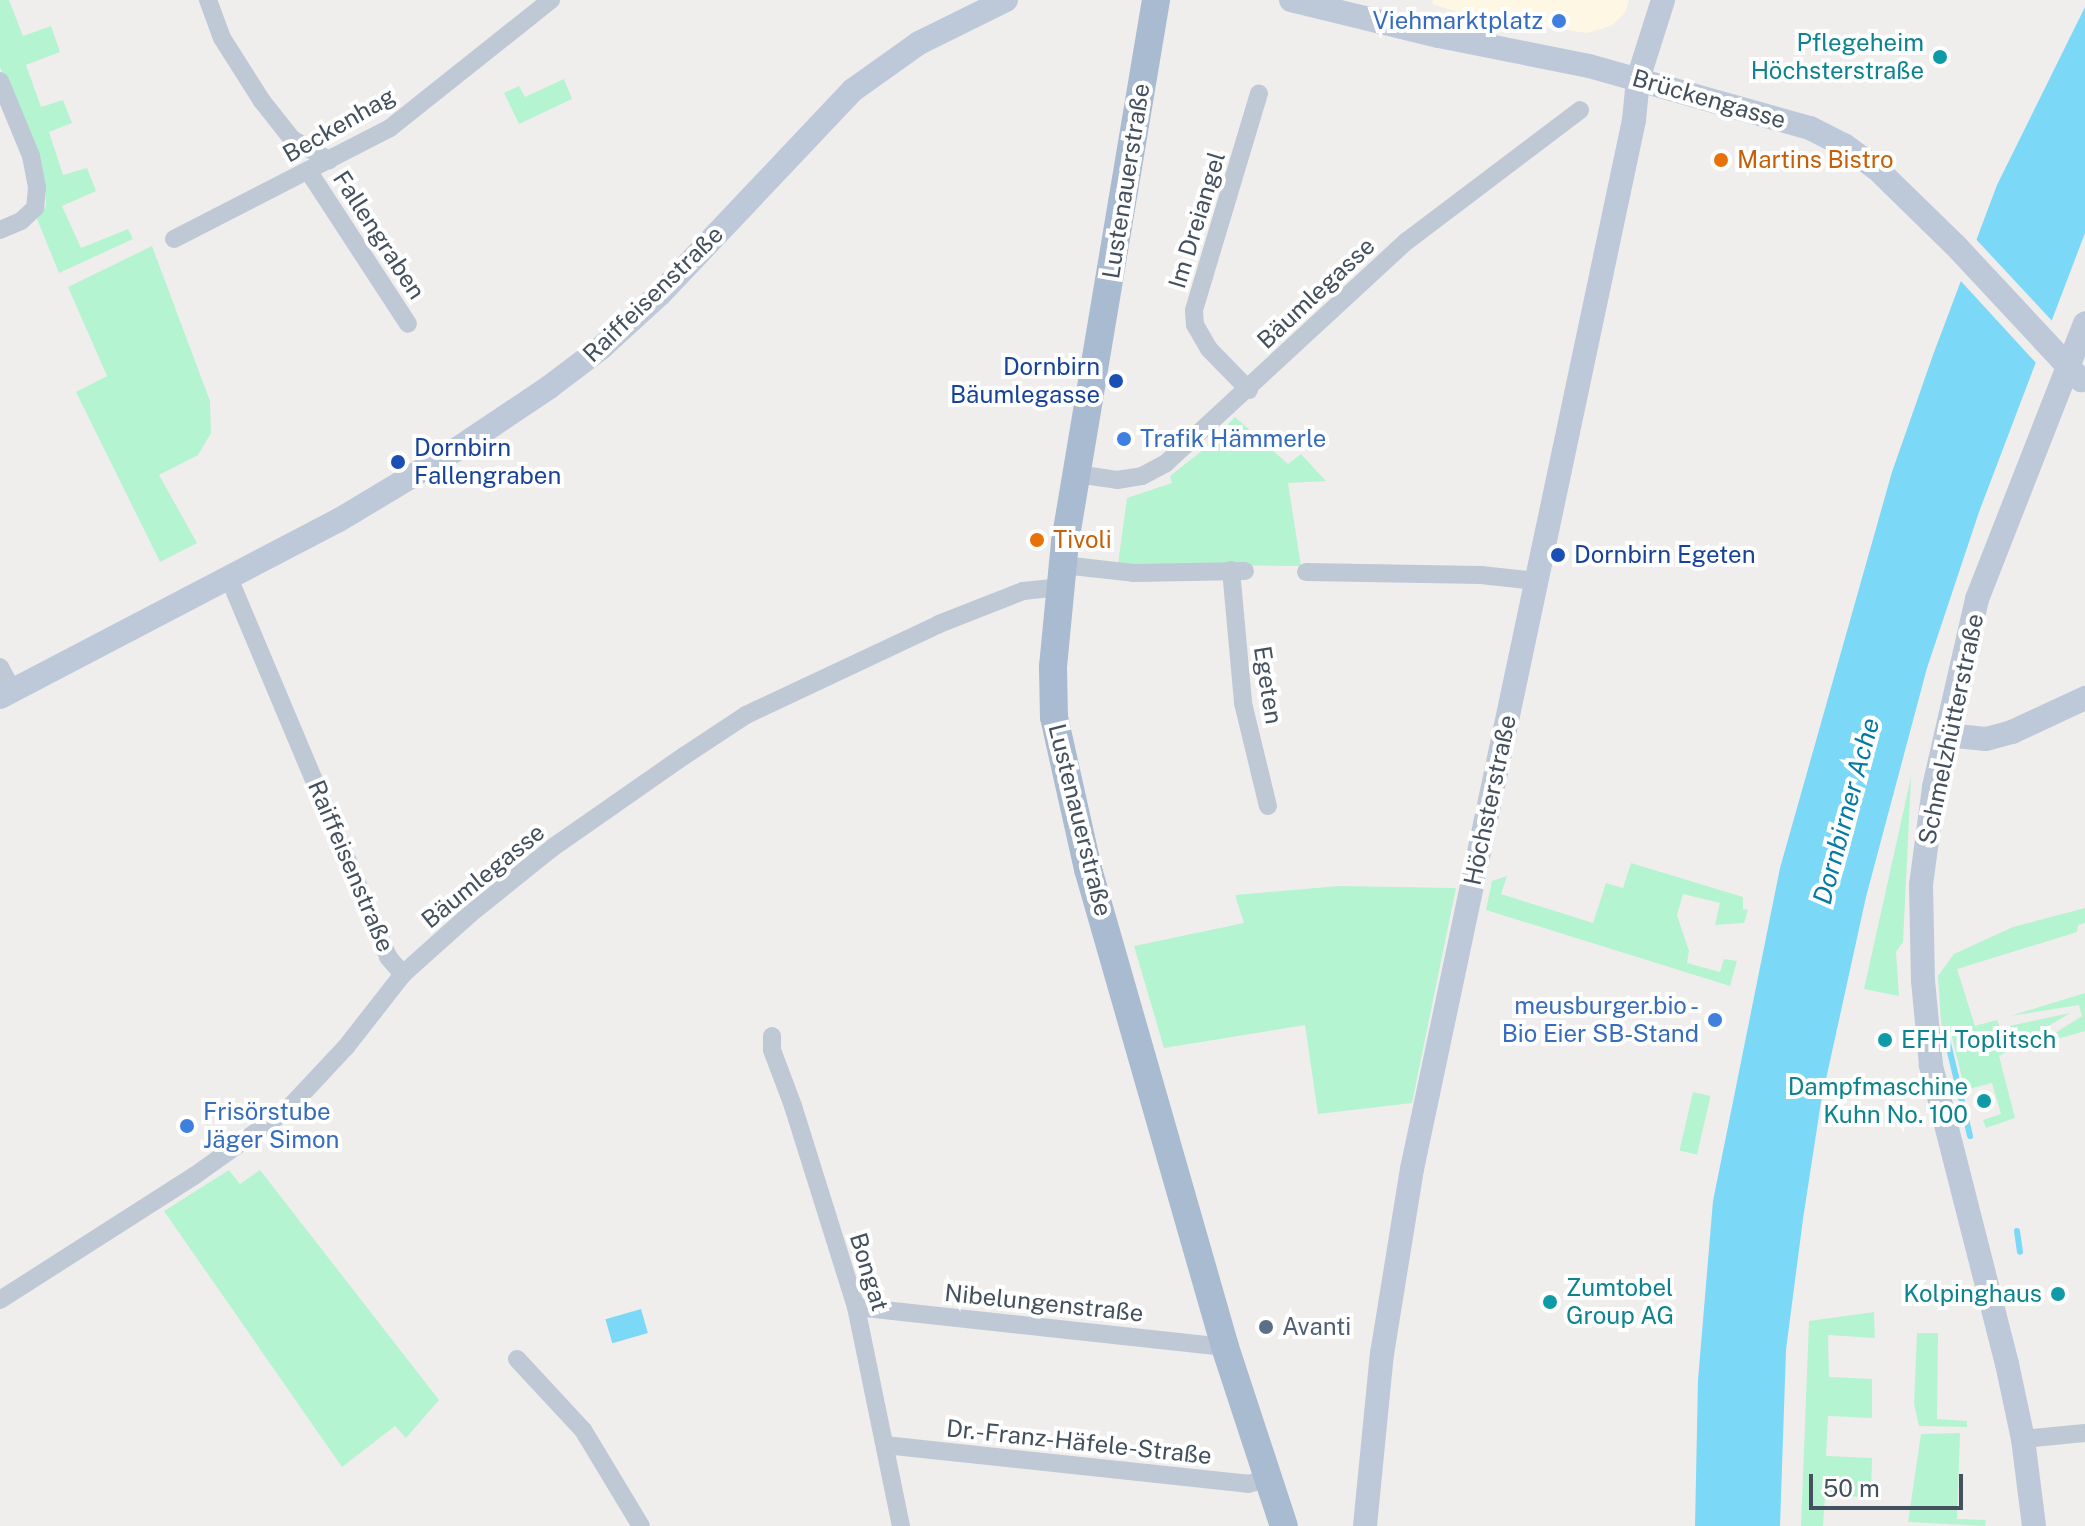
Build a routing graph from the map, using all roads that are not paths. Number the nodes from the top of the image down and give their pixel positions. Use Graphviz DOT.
graph roads {
  1 [pos="208,0"];
  2 [pos="551,0"];
  3 [pos="1006,0"];
  4 [pos="1156,0"];
  5 [pos="1291,0"];
  6 [pos="1663,0"];
  7 [pos="1638,79"];
  8 [pos="0,81"];
  9 [pos="1259,94"];
  10 [pos="1580,110"];
  11 [pos="329,160"];
  12 [pos="309,172"];
  13 [pos="0,230"];
  14 [pos="174,239"];
  15 [pos="2085,323"];
  16 [pos="408,324"];
  17 [pos="2083,382"];
  18 [pos="1249,390"];
  19 [pos="1077,474"];
  20 [pos="1306,572"];
  21 [pos="1061,576"];
  22 [pos="229,578"];
  23 [pos="1536,581"];
  24 [pos="0,667"];
  25 [pos="6,693"];
  26 [pos="2085,698"];
  27 [pos="1946,735"];
  28 [pos="1268,806"];
  29 [pos="403,974"];
  30 [pos="772,1036"];
  31 [pos="0,1300"];
  32 [pos="856,1307"];
  33 [pos="1225,1347"];
  34 [pos="517,1359"];
  35 [pos="2085,1433"];
  36 [pos="2023,1439"];
  37 [pos="885,1445"];
  38 [pos="1267,1479"];
  39 [pos="641,1526"];
  40 [pos="901,1526"];
  41 [pos="1284,1526"];
  42 [pos="1365,1526"];
  43 [pos="2034,1526"];
  1 -- 11 [label="street"];
  2 -- 11 [label="street, Beckenhag"];
  3 -- 22 [label="street, Raiffeisenstraße"];
  4 -- 19 [label="main road, Lustenauerstraße"];
  5 -- 7 [label="street, Brückengasse"];
  6 -- 7 [label="street, Höchsterstraße"];
  7 -- 17 [label="street, Brückengasse, bridge"];
  7 -- 23 [label="street, Höchsterstraße"];
  8 -- 13 [label="street"];
  9 -- 18 [label="street, Im Dreiangel"];
  10 -- 18 [label="street, Bäumlegasse"];
  11 -- 12 [label="street, Beckenhag"];
  12 -- 14 [label="street, Beckenhag"];
  12 -- 16 [label="street, Fallengraben"];
  15 -- 27 [label="street, Schmelzhütterstraße"];
  18 -- 19 [label="street, Bäumlegasse"];
  19 -- 21 [label="main road, Lustenauerstraße"];
  20 -- 23 [label="street"];
  21 -- 28 [label="street, Egeten"];
  21 -- 29 [label="street, Bäumlegasse"];
  21 -- 33 [label="main road, Lustenauerstraße"];
  22 -- 25 [label="street, Raiffeisenstraße"];
  22 -- 29 [label="street, Raiffeisenstraße"];
  23 -- 42 [label="street, Höchsterstraße"];
  24 -- 25 [label="street"];
  26 -- 27 [label="street"];
  27 -- 36 [label="street, Schmelzhütterstraße"];
  29 -- 31 [label="street, Bäumlegasse"];
  30 -- 32 [label="street, Bongat"];
  32 -- 33 [label="street, Nibelungenstraße"];
  32 -- 37 [label="street, Bongat"];
  33 -- 38 [label="main road, Lustenauerstraße"];
  34 -- 39 [label="street"];
  35 -- 36 [label="street"];
  36 -- 43 [label="street, Schmelzhütterstraße"];
  37 -- 38 [label="street, Dr.-Franz-Häfele-Straße"];
  37 -- 40 [label="street, Bongat"];
  38 -- 41 [label="main road, Lustenauerstraße"];
}
